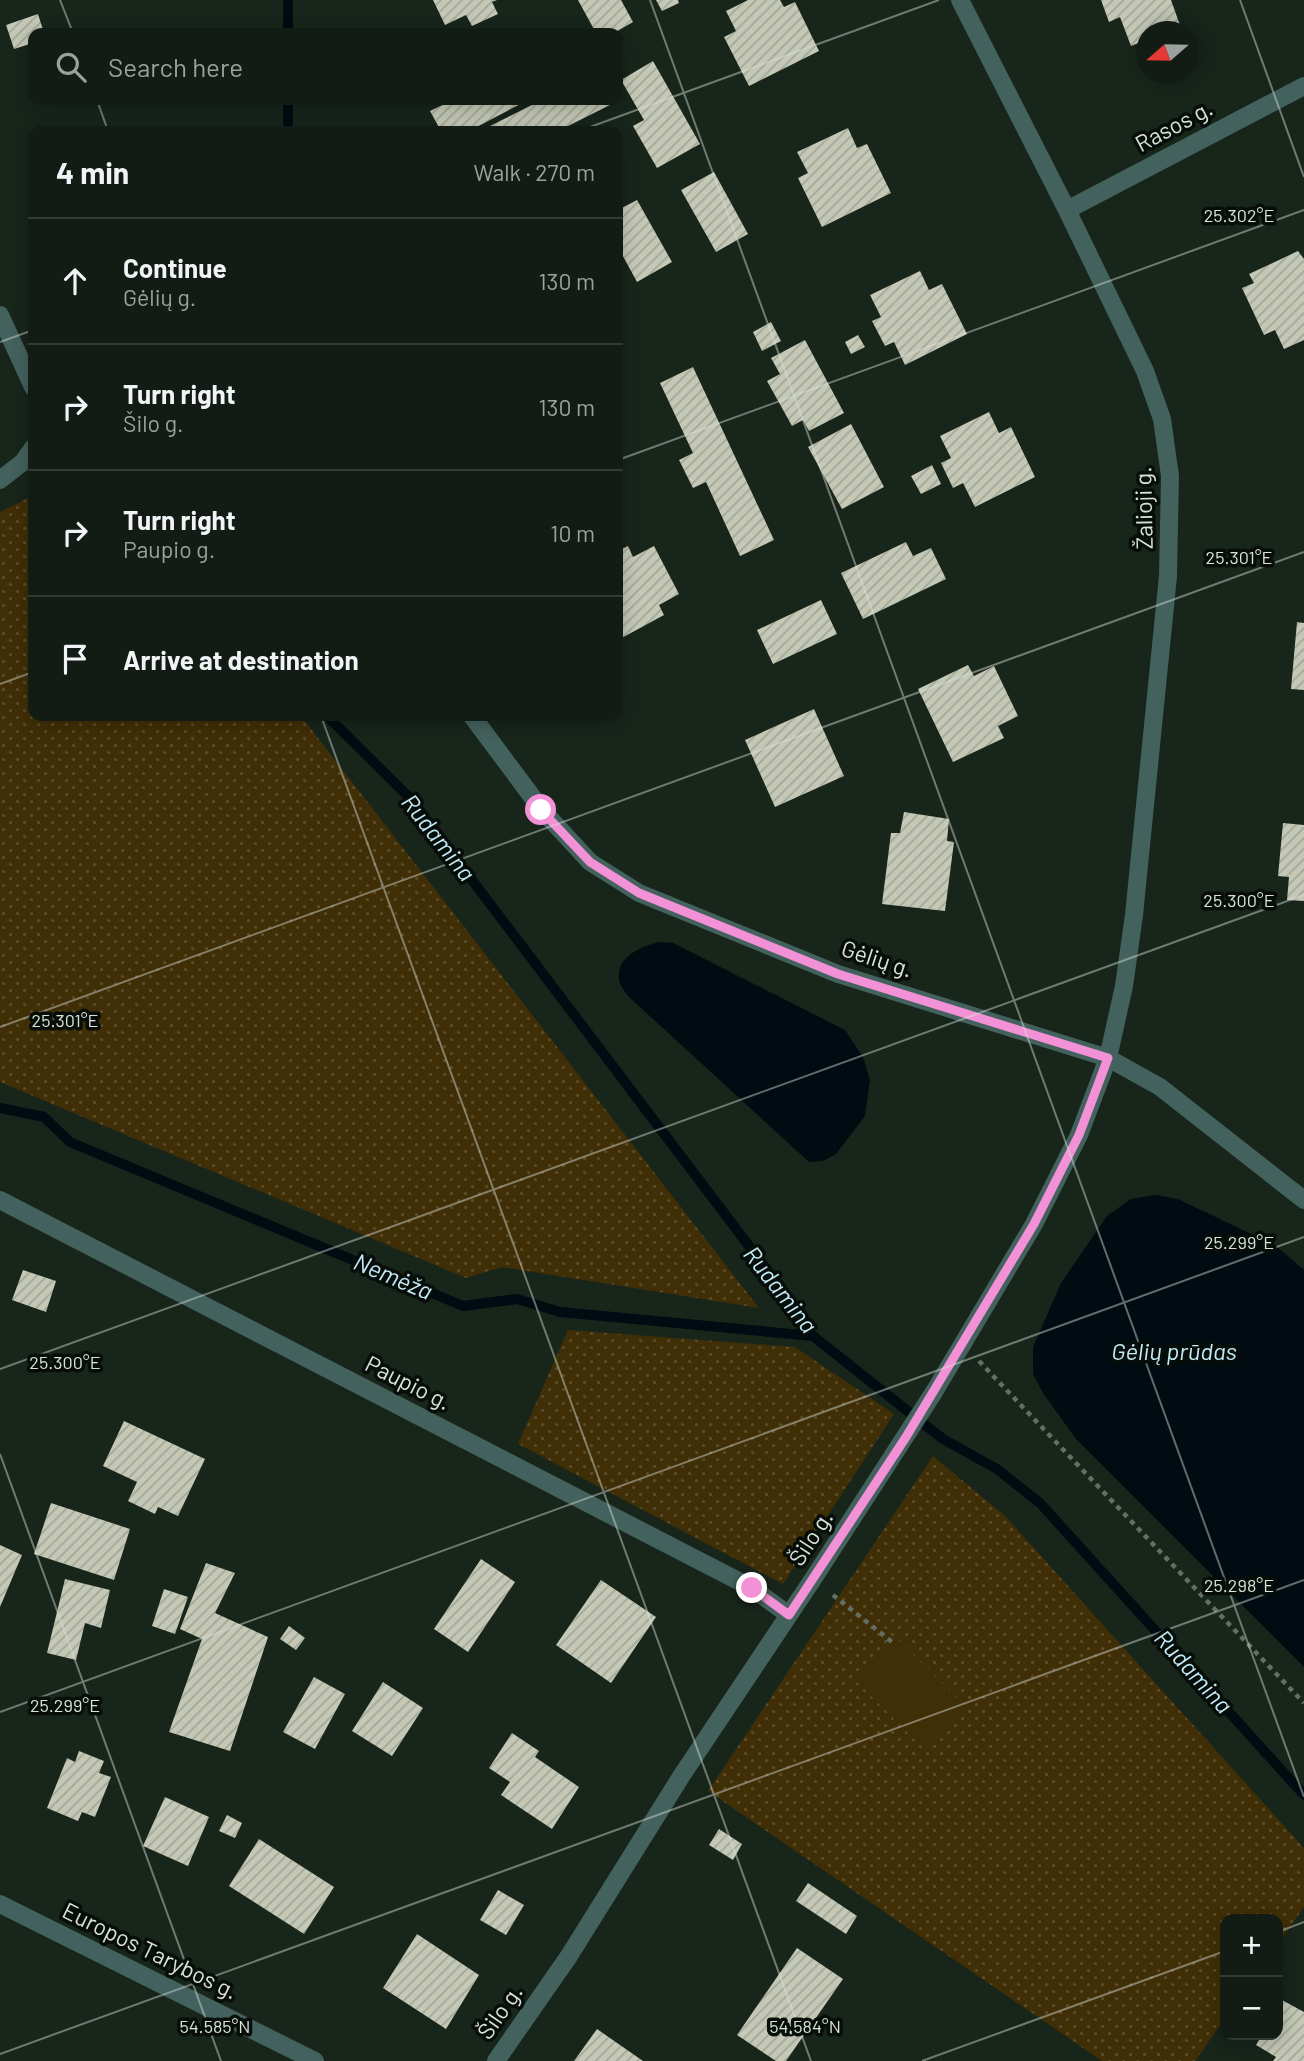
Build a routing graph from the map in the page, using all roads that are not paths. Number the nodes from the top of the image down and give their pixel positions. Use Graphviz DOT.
graph roads {
  1 [pos="960,0"];
  2 [pos="1304,86"];
  3 [pos="1067,210"];
  4 [pos="0,315"];
  5 [pos="28,376"];
  6 [pos="28,454"];
  7 [pos="0,480"];
  8 [pos="476,721"];
  9 [pos="1108,1058"];
  10 [pos="0,1200"];
  11 [pos="1304,1200"];
  12 [pos="789,1615"];
  13 [pos="0,1904"];
  14 [pos="316,2061"];
  15 [pos="496,2061"];
  1 -- 3 [label="street, Žalioji g."];
  2 -- 3 [label="street, Rasos g."];
  3 -- 9 [label="street, Žalioji g."];
  4 -- 5 [label="street"];
  6 -- 7 [label="street"];
  8 -- 9 [label="street, Gėlių g."];
  9 -- 11 [label="street, Gėlių g."];
  9 -- 12 [label="street, Šilo g."];
  10 -- 12 [label="street, Paupio g."];
  12 -- 15 [label="street, Šilo g."];
  13 -- 14 [label="street, Europos Tarybos g."];
}
